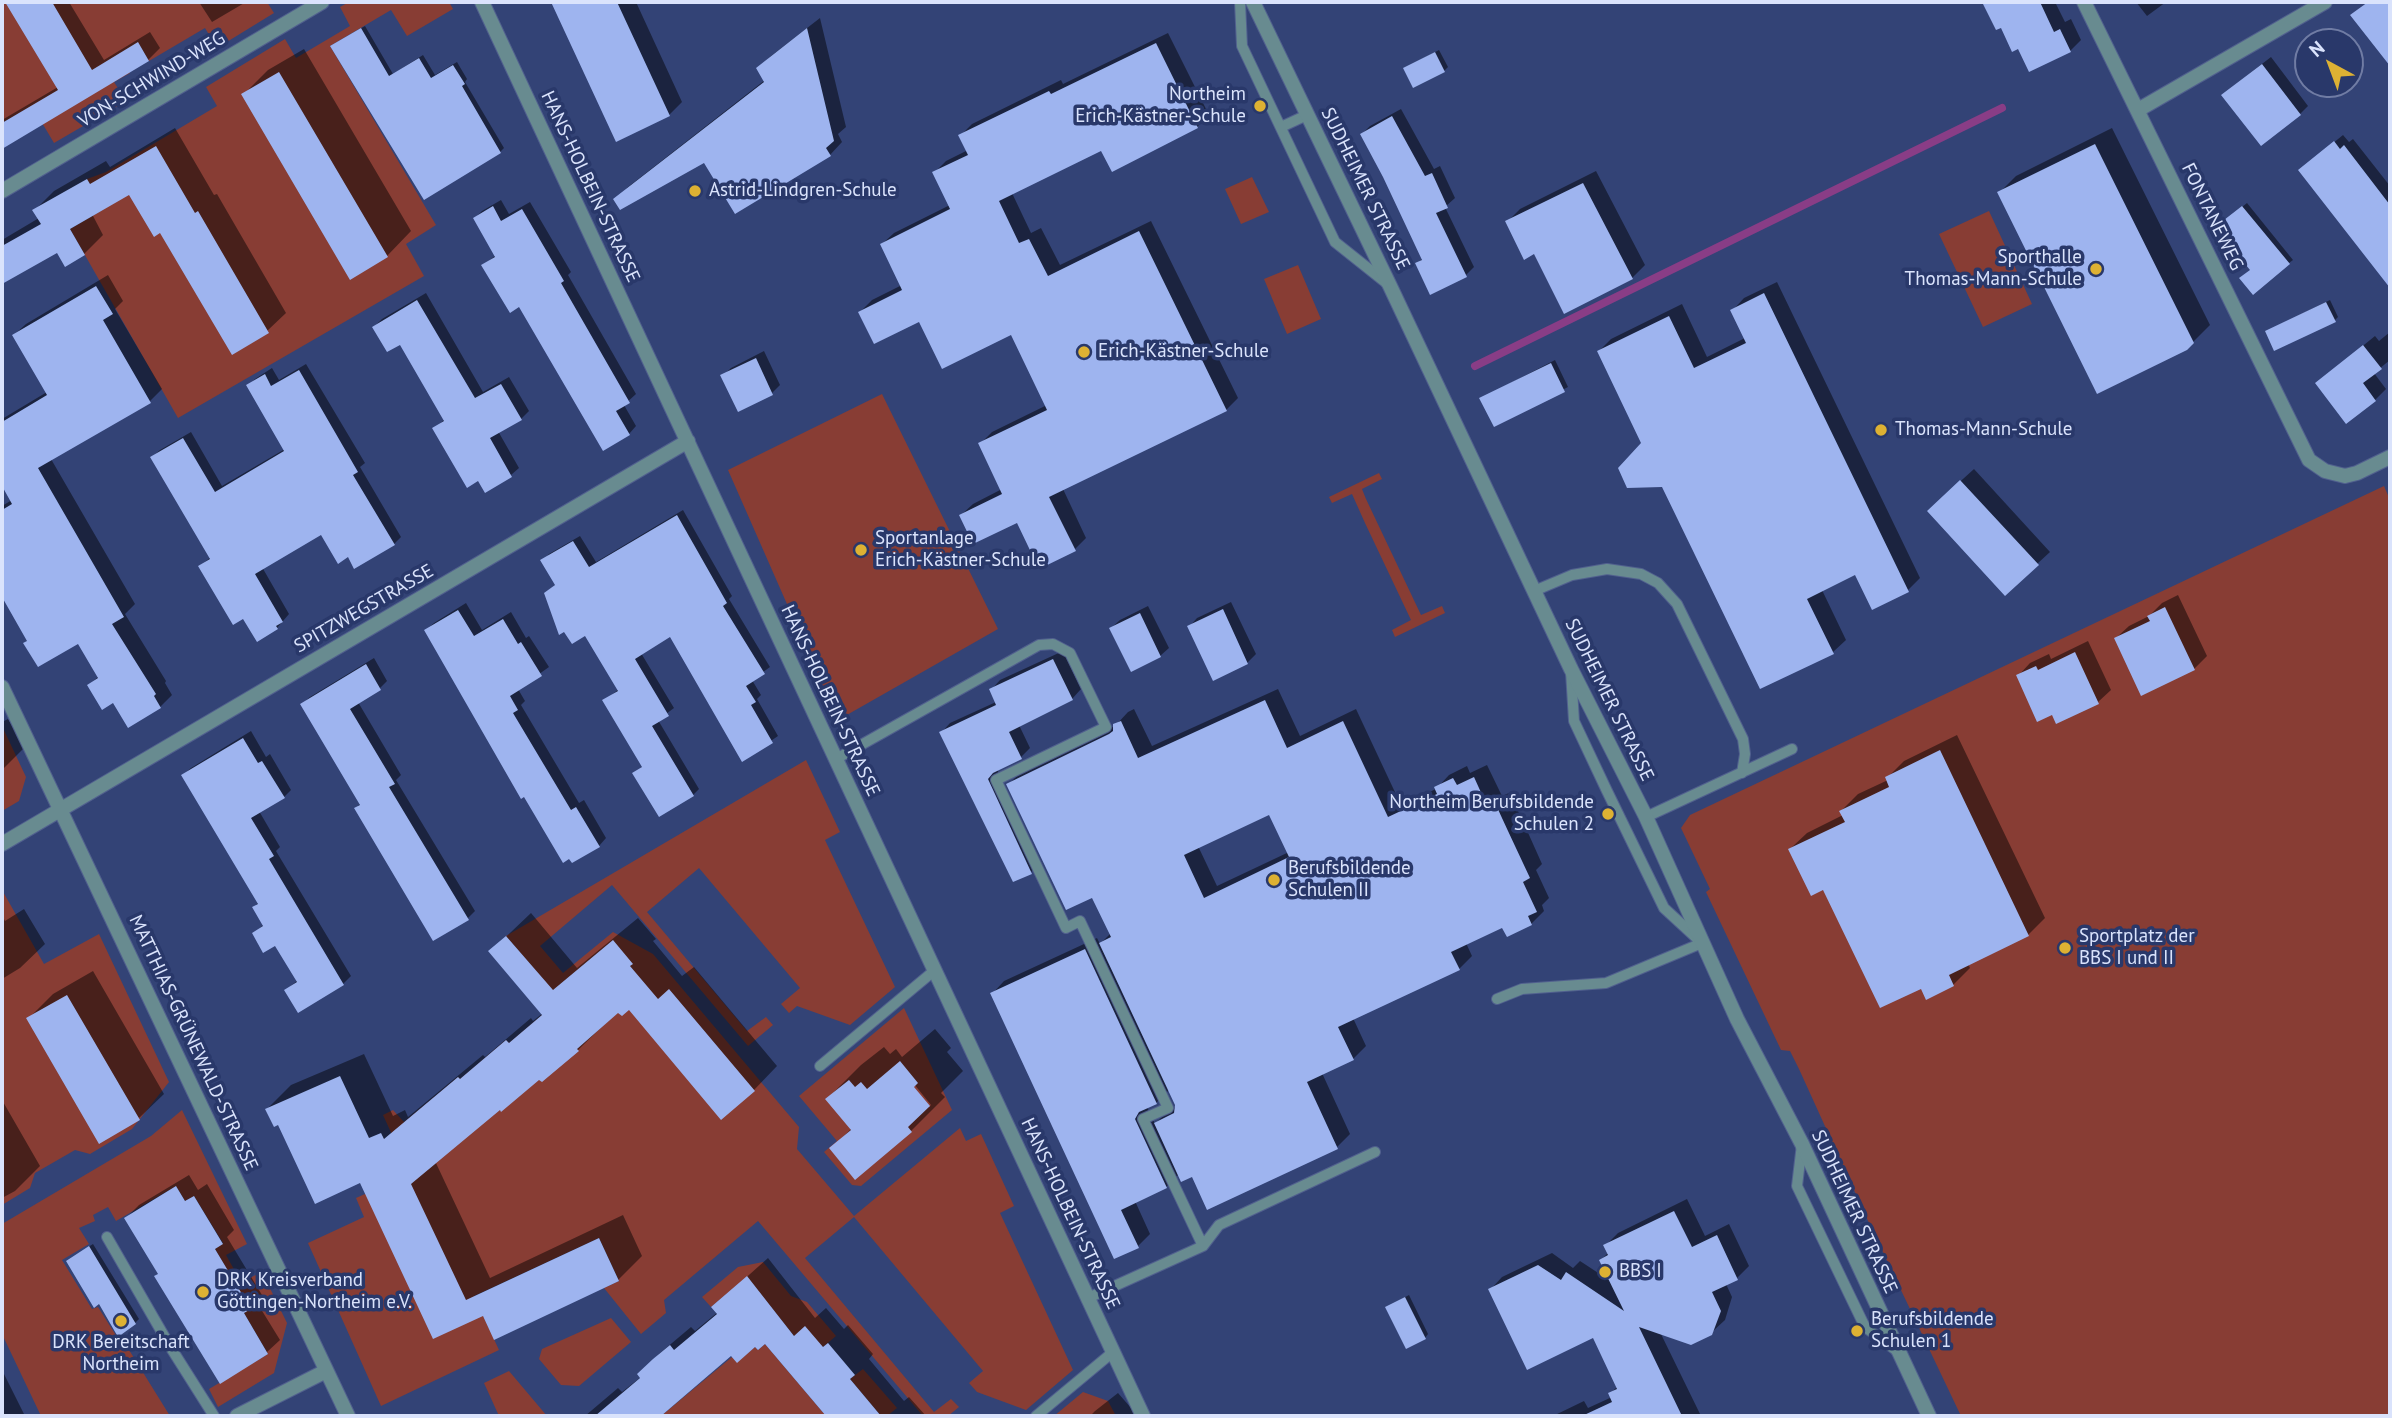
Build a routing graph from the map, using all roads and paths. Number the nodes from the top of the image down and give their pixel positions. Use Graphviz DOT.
graph roads {
  1 [pos="322,2"];
  2 [pos="482,2"];
  3 [pos="1240,2"];
  4 [pos="1253,2"];
  5 [pos="2084,2"];
  6 [pos="2325,2"];
  7 [pos="2138,110"];
  8 [pos="1307,114"];
  9 [pos="1281,127"];
  10 [pos="2,191"];
  11 [pos="1390,286"];
  12 [pos="688,441"];
  13 [pos="2390,457"];
  14 [pos="1534,591"];
  15 [pos="1571,669"];
  16 [pos="2,687"];
  17 [pos="1792,750"];
  18 [pos="836,759"];
  19 [pos="1742,773"];
  20 [pos="60,809"];
  21 [pos="1646,817"];
  22 [pos="2,844"];
  23 [pos="1702,943"];
  24 [pos="935,970"];
  25 [pos="1497,999"];
  26 [pos="820,1066"];
  27 [pos="1802,1144"];
  28 [pos="1375,1152"];
  29 [pos="107,1237"];
  30 [pos="1203,1246"];
  31 [pos="1088,1298"];
  32 [pos="1113,1352"];
  33 [pos="1899,1352"];
  34 [pos="327,1371"];
  35 [pos="214,1416"];
  36 [pos="237,1416"];
  37 [pos="348,1416"];
  38 [pos="1036,1416"];
  39 [pos="1143,1416"];
  40 [pos="1929,1416"];
  1 -- 10 [label="street, VON-SCHWIND-WEG"];
  2 -- 12 [label="street, HANS-HOLBEIN-STRASSE"];
  3 -- 9 [label="lane"];
  4 -- 8 [label="street, SUDHEIMER STRASSE"];
  5 -- 7 [label="street, FONTANEWEG"];
  6 -- 7 [label="street"];
  7 -- 13 [label="street, FONTANEWEG"];
  8 -- 9 [label="lane"];
  8 -- 11 [label="street, SUDHEIMER STRASSE"];
  9 -- 11 [label="lane"];
  11 -- 14 [label="street, SUDHEIMER STRASSE"];
  12 -- 18 [label="street, HANS-HOLBEIN-STRASSE"];
  12 -- 20 [label="street, SPITZWEGSTRASSE"];
  14 -- 15 [label="street, SUDHEIMER STRASSE"];
  14 -- 19 [label="lane"];
  15 -- 21 [label="street, SUDHEIMER STRASSE"];
  15 -- 23 [label="lane"];
  16 -- 20 [label="street, MATTHIAS-GRÜNEWALD-STRASSE"];
  17 -- 19 [label="lane"];
  18 -- 24 [label="street, HANS-HOLBEIN-STRASSE"];
  18 -- 30 [label="lane"];
  19 -- 21 [label="lane"];
  20 -- 22 [label="street, SPITZWEGSTRASSE"];
  20 -- 34 [label="street, MATTHIAS-GRÜNEWALD-STRASSE"];
  21 -- 23 [label="street, SUDHEIMER STRASSE"];
  23 -- 25 [label="lane"];
  23 -- 27 [label="street, SUDHEIMER STRASSE"];
  24 -- 26 [label="lane"];
  24 -- 31 [label="street, HANS-HOLBEIN-STRASSE"];
  27 -- 33 [label="street, SUDHEIMER STRASSE"];
  27 -- 33 [label="lane"];
  28 -- 30 [label="lane"];
  29 -- 35 [label="lane"];
  30 -- 31 [label="lane"];
  31 -- 32 [label="street, HANS-HOLBEIN-STRASSE"];
  32 -- 38 [label="lane"];
  32 -- 39 [label="street, HANS-HOLBEIN-STRASSE"];
  33 -- 40 [label="street, SUDHEIMER STRASSE"];
  34 -- 36 [label="street"];
  34 -- 37 [label="street, MATTHIAS-GRÜNEWALD-STRASSE"];
}
